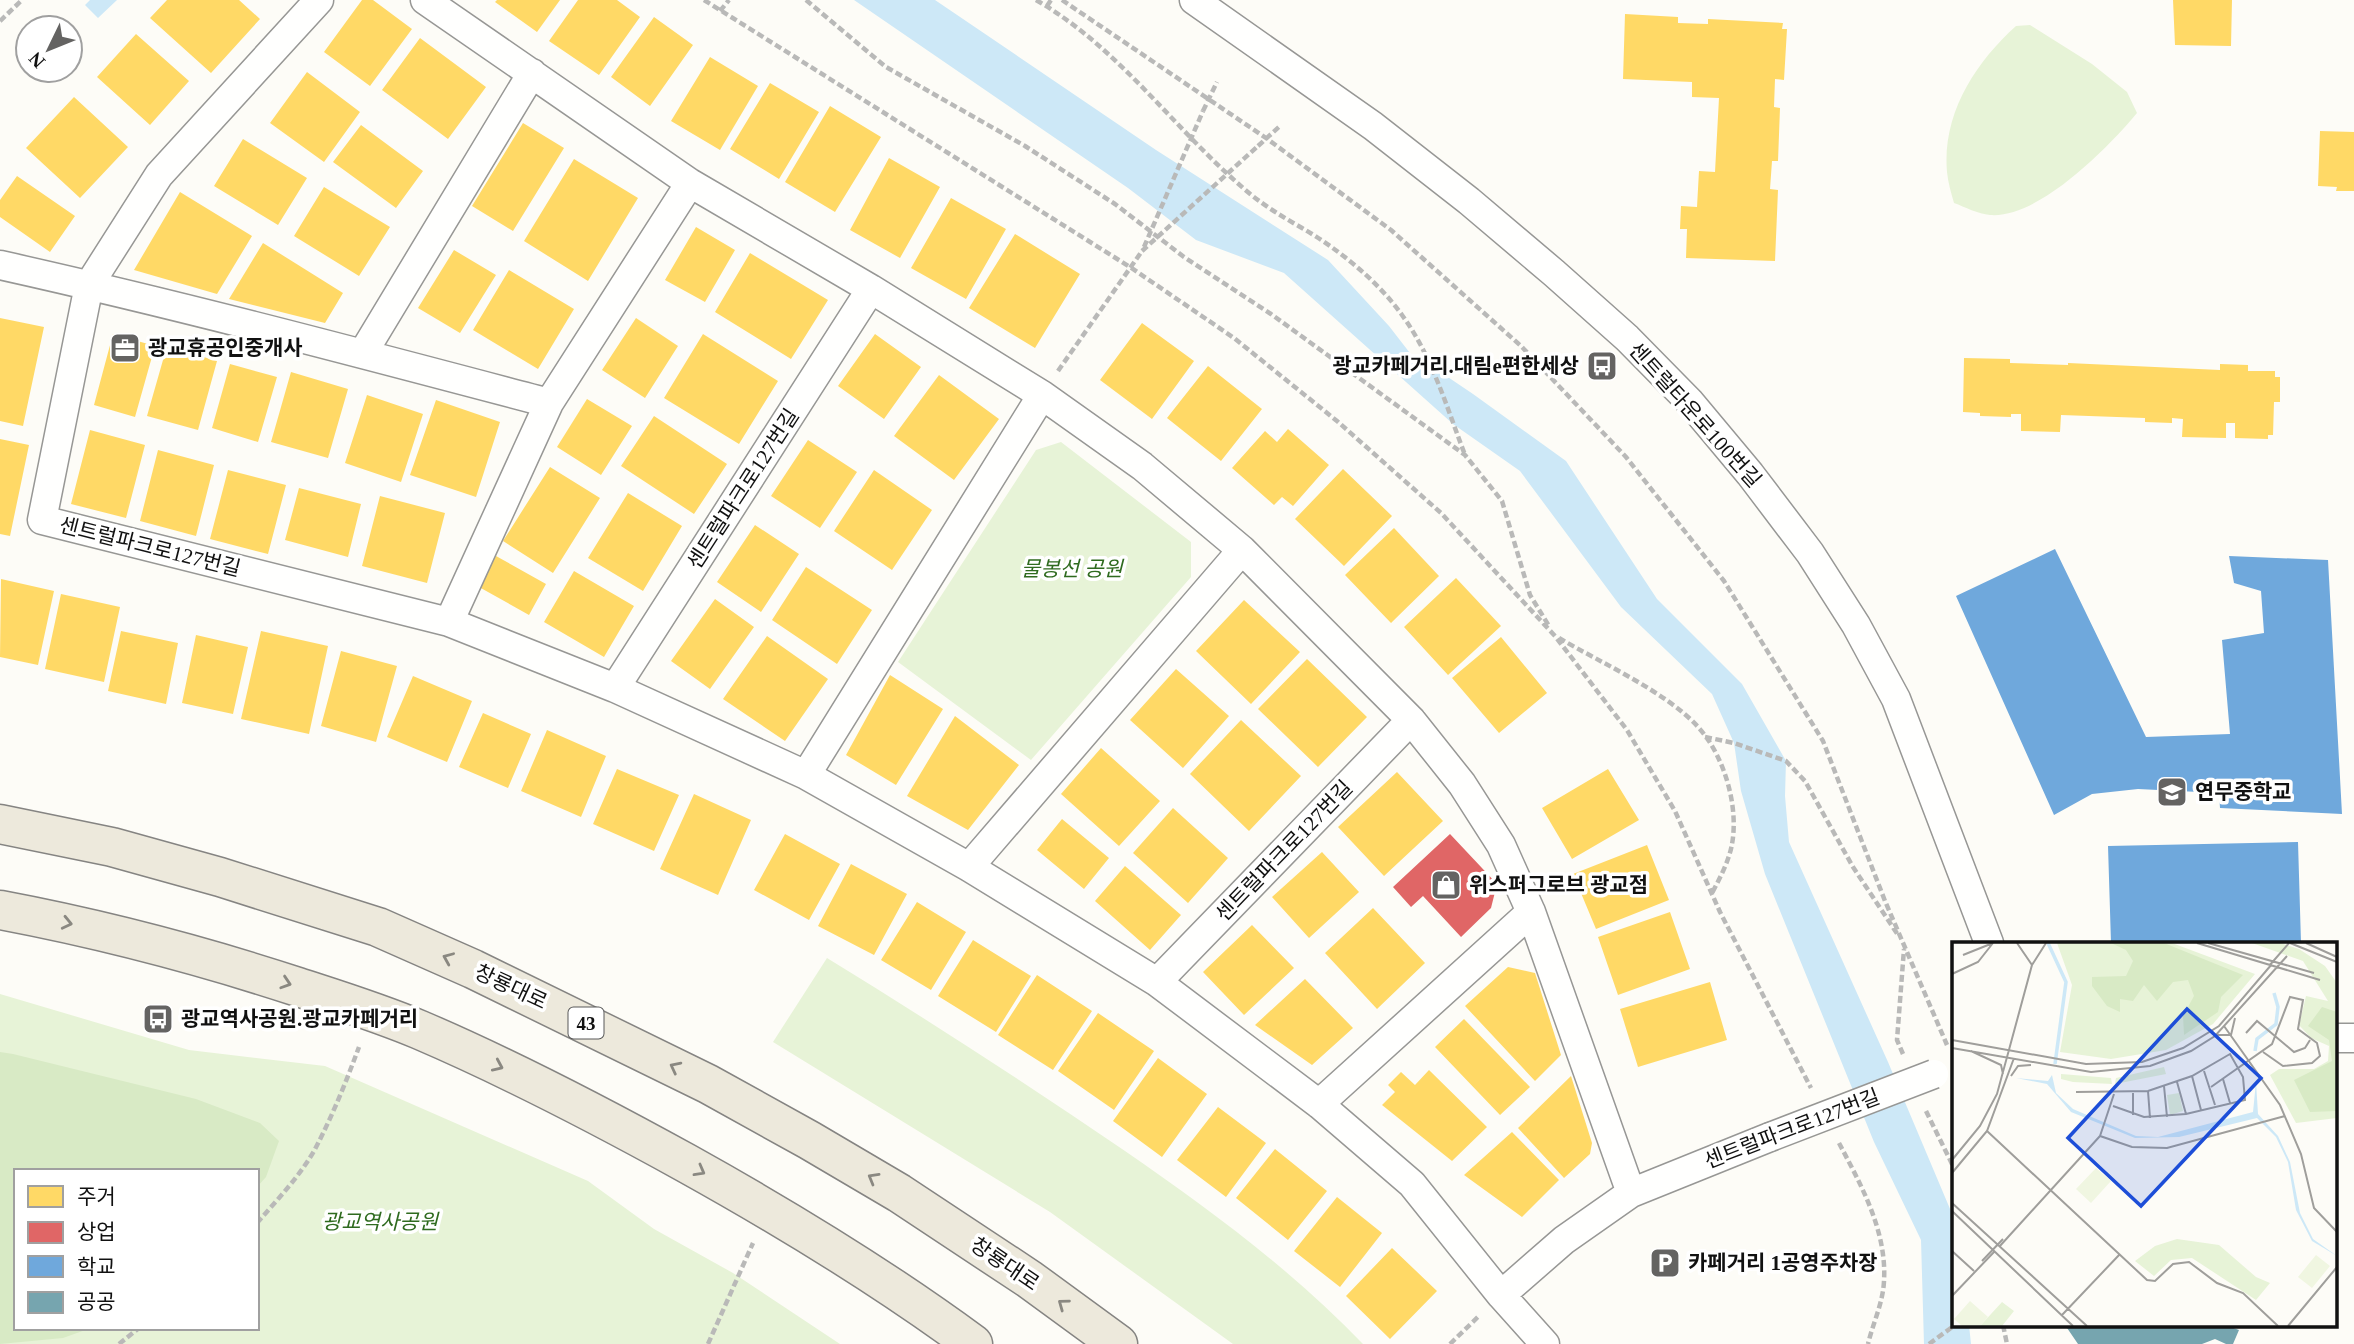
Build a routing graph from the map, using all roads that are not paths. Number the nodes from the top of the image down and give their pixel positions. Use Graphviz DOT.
graph roads {
  1 [pos="319,0"];
  2 [pos="425,0"];
  3 [pos="1194,0"];
  4 [pos="532,73"];
  5 [pos="690,183"];
  6 [pos="0,265"];
  7 [pos="89,285"];
  8 [pos="870,289"];
  9 [pos="363,354"];
  10 [pos="1042,395"];
  11 [pos="550,403"];
  12 [pos="1242,550"];
  13 [pos="449,622"];
  14 [pos="615,688"];
  15 [pos="1411,720"];
  16 [pos="806,775"];
  17 [pos="0,824"];
  18 [pos="969,867"];
  19 [pos="0,910"];
  20 [pos="1531,912"];
  21 [pos="1990,942"];
  22 [pos="1157,982"];
  23 [pos="2336,1038"];
  24 [pos="2354,1038"];
  25 [pos="1945,1062"];
  26 [pos="1319,1104"];
  27 [pos="1631,1193"];
  28 [pos="1501,1295"];
  29 [pos="973,1344"];
  30 [pos="1118,1344"];
  31 [pos="1545,1344"];
  1 -- 7 [label="street, 센트럴파크로127번길"];
  2 -- 4 [label="street"];
  3 -- 21 [label="street, 센트럴타운로100번길"];
  4 -- 5 [label="street"];
  4 -- 9 [label="street"];
  5 -- 8 [label="street"];
  5 -- 11 [label="street"];
  6 -- 7 [label="street"];
  7 -- 9 [label="street"];
  7 -- 13 [label="street, 센트럴파크로127번길"];
  8 -- 10 [label="street"];
  8 -- 14 [label="street, 센트럴파크로127번길"];
  9 -- 11 [label="street"];
  10 -- 12 [label="street"];
  10 -- 16 [label="street"];
  11 -- 13 [label="street"];
  12 -- 15 [label="street"];
  12 -- 18 [label="street"];
  13 -- 14 [label="street, 센트럴파크로127번길"];
  14 -- 16 [label="street, 센트럴파크로127번길"];
  15 -- 20 [label="street"];
  15 -- 22 [label="street, 센트럴파크로127번길"];
  16 -- 18 [label="street, 센트럴파크로127번길"];
  30 -- 17 [label="main road, 창룡대로 / 43, one-way"];
  18 -- 22 [label="street, 센트럴파크로127번길"];
  19 -- 29 [label="main road, one-way"];
  20 -- 26 [label="street"];
  20 -- 27 [label="street"];
  22 -- 26 [label="street, 센트럴파크로127번길"];
  23 -- 24 [label="street"];
  25 -- 27 [label="street, 센트럴파크로127번길, bridge"];
  26 -- 28 [label="street, 센트럴파크로127번길"];
  27 -- 28 [label="street, 센트럴파크로127번길"];
  28 -- 31 [label="street, 센트럴파크로127번길"];
}
